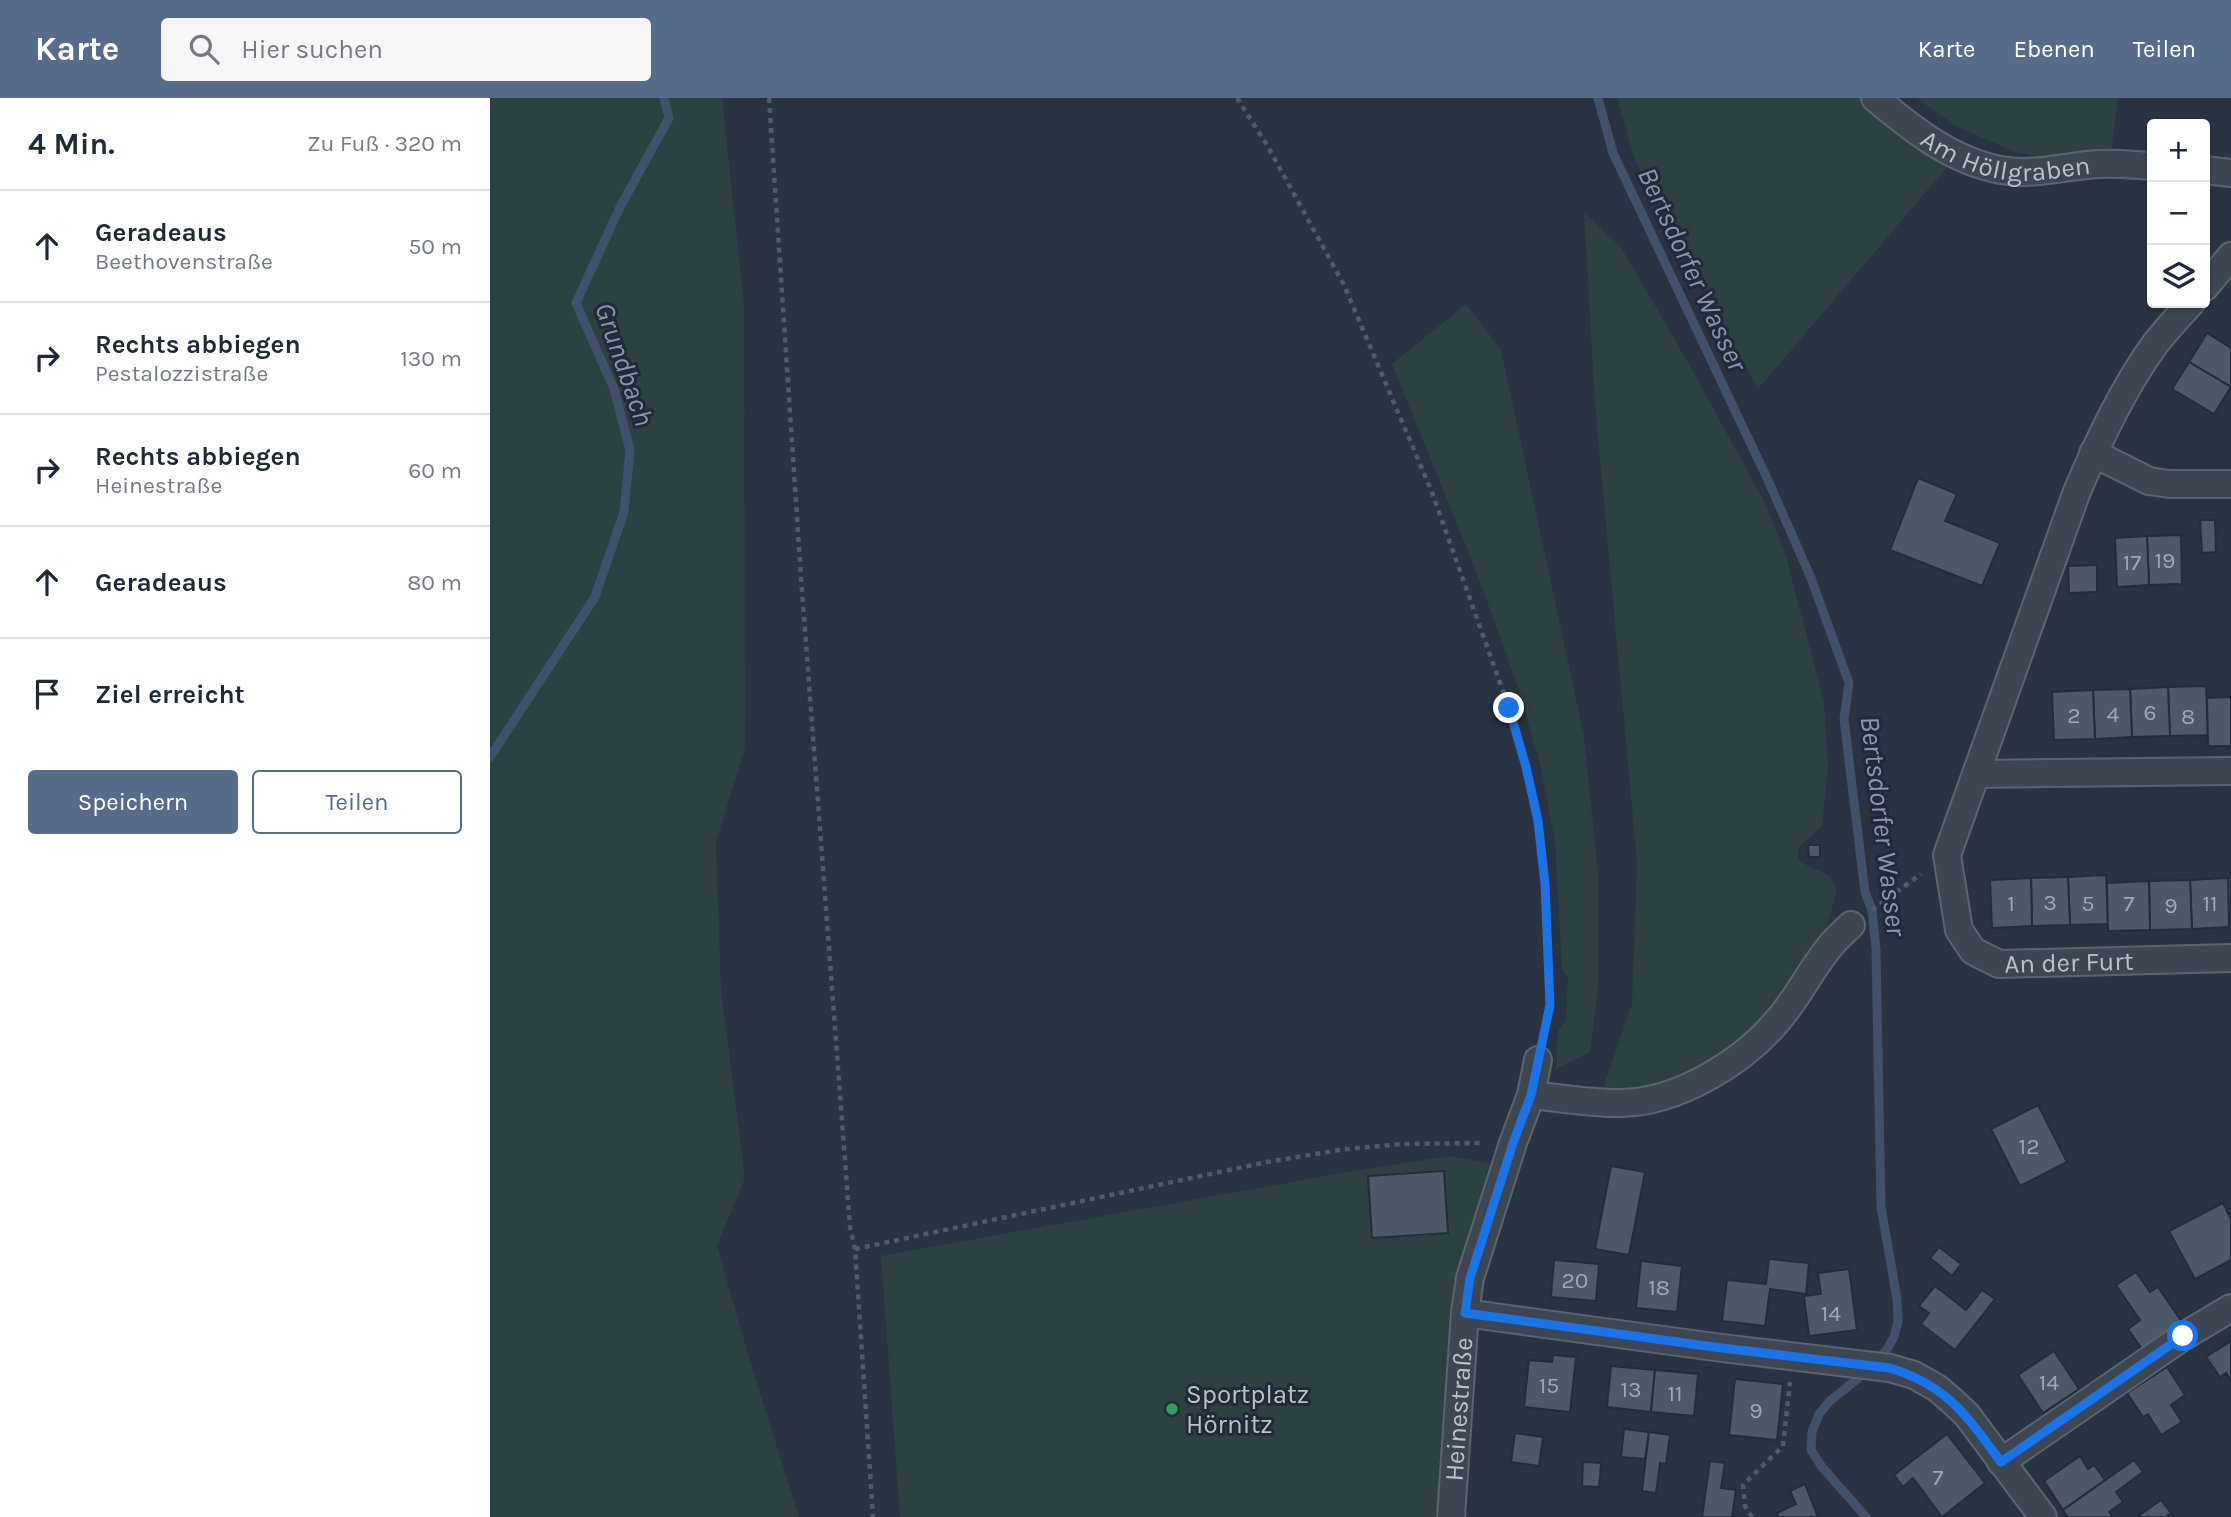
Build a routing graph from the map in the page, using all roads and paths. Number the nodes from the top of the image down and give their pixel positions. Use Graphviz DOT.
graph roads {
  1 [pos="769,98"];
  2 [pos="1237,98"];
  3 [pos="1875,98"];
  4 [pos="2147,166"];
  5 [pos="2210,171"];
  6 [pos="2231,173"];
  7 [pos="2231,256"];
  8 [pos="2210,280"];
  9 [pos="2187,308"];
  10 [pos="2093,453"];
  11 [pos="2231,485"];
  12 [pos="2231,771"];
  13 [pos="1976,774"];
  14 [pos="1851,925"];
  15 [pos="2231,958"];
  16 [pos="1538,1060"];
  17 [pos="1531,1095"];
  18 [pos="1513,1143"];
  19 [pos="855,1249"];
  20 [pos="2231,1308"];
  21 [pos="1465,1313"];
  22 [pos="1793,1357"];
  23 [pos="2001,1462"];
  24 [pos="873,1517"];
  25 [pos="1451,1517"];
  26 [pos="1752,1517"];
  27 [pos="2043,1517"];
  1 -- 19 [label="path"];
  2 -- 16 [label="path"];
  3 -- 4 [label="street, Am Höllgraben"];
  5 -- 6 [label="street"];
  7 -- 8 [label="street"];
  9 -- 10 [label="street, An der Furt"];
  10 -- 11 [label="street"];
  10 -- 13 [label="street, An der Furt"];
  12 -- 13 [label="street"];
  13 -- 15 [label="street, An der Furt"];
  14 -- 17 [label="street"];
  16 -- 17 [label="street, Heinestraße"];
  17 -- 18 [label="street, Heinestraße"];
  18 -- 19 [label="path"];
  18 -- 21 [label="street, Heinestraße"];
  19 -- 24 [label="path"];
  20 -- 23 [label="street"];
  21 -- 22 [label="street"];
  21 -- 25 [label="street, Heinestraße"];
  22 -- 23 [label="street"];
  22 -- 26 [label="path"];
  23 -- 27 [label="street"];
}
